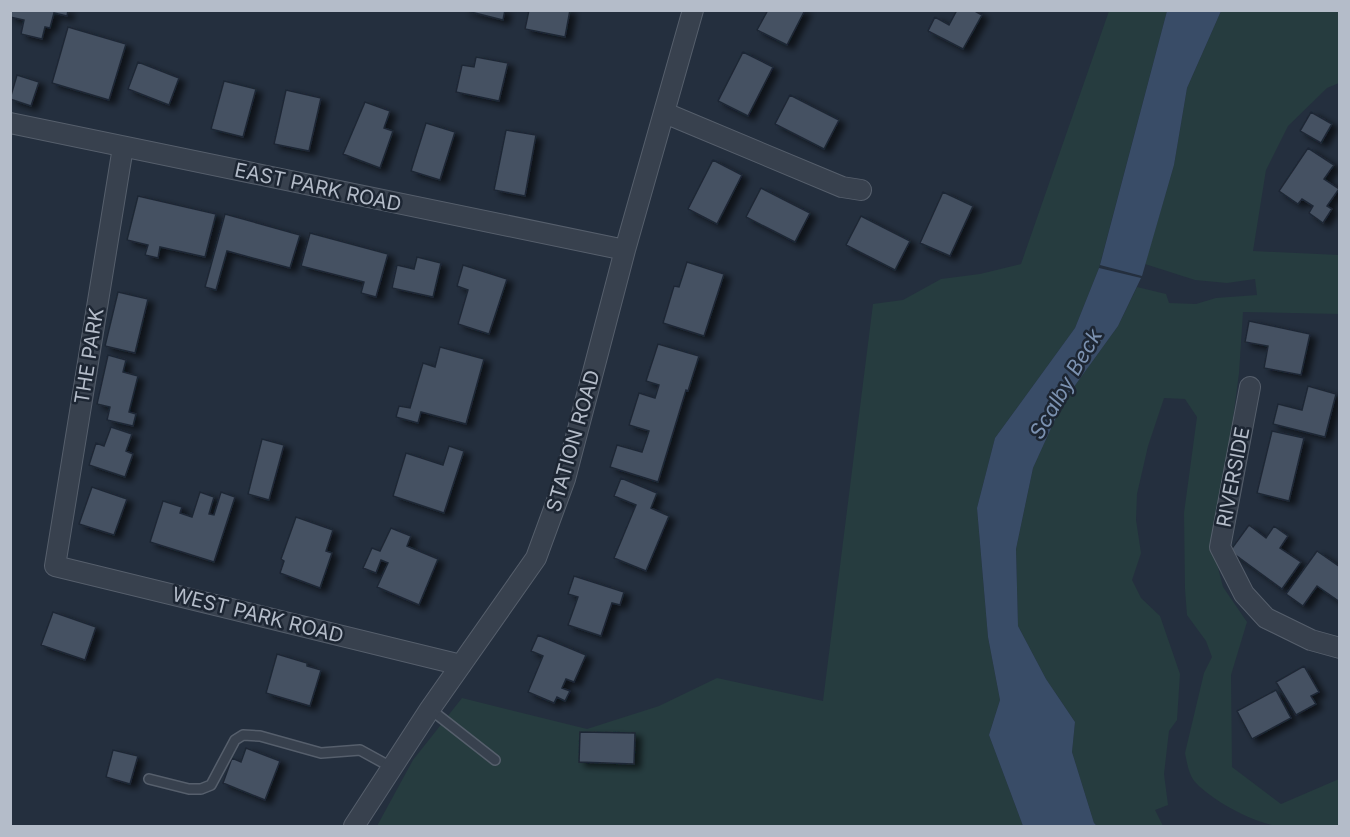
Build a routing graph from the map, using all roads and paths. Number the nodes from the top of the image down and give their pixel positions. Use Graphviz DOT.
graph roads {
  1 [pos="693,10"];
  2 [pos="665,113"];
  3 [pos="10,123"];
  4 [pos="123,147"];
  5 [pos="861,190"];
  6 [pos="625,250"];
  7 [pos="1250,387"];
  8 [pos="56,566"];
  9 [pos="1340,648"];
  10 [pos="461,665"];
  11 [pos="430,709"];
  12 [pos="495,760"];
  13 [pos="391,767"];
  14 [pos="149,779"];
  15 [pos="354,826"];
  1 -- 2 [label="street, STATION ROAD"];
  2 -- 5 [label="street"];
  2 -- 6 [label="street, STATION ROAD"];
  3 -- 4 [label="street, EAST PARK ROAD"];
  4 -- 6 [label="street, EAST PARK ROAD"];
  4 -- 8 [label="street, THE PARK"];
  6 -- 10 [label="street, STATION ROAD"];
  7 -- 9 [label="street, RIVERSIDE"];
  8 -- 10 [label="street, WEST PARK ROAD"];
  10 -- 11 [label="street, STATION ROAD"];
  11 -- 12 [label="lane"];
  11 -- 13 [label="street, STATION ROAD"];
  13 -- 14 [label="lane"];
  13 -- 15 [label="street, STATION ROAD"];
}
